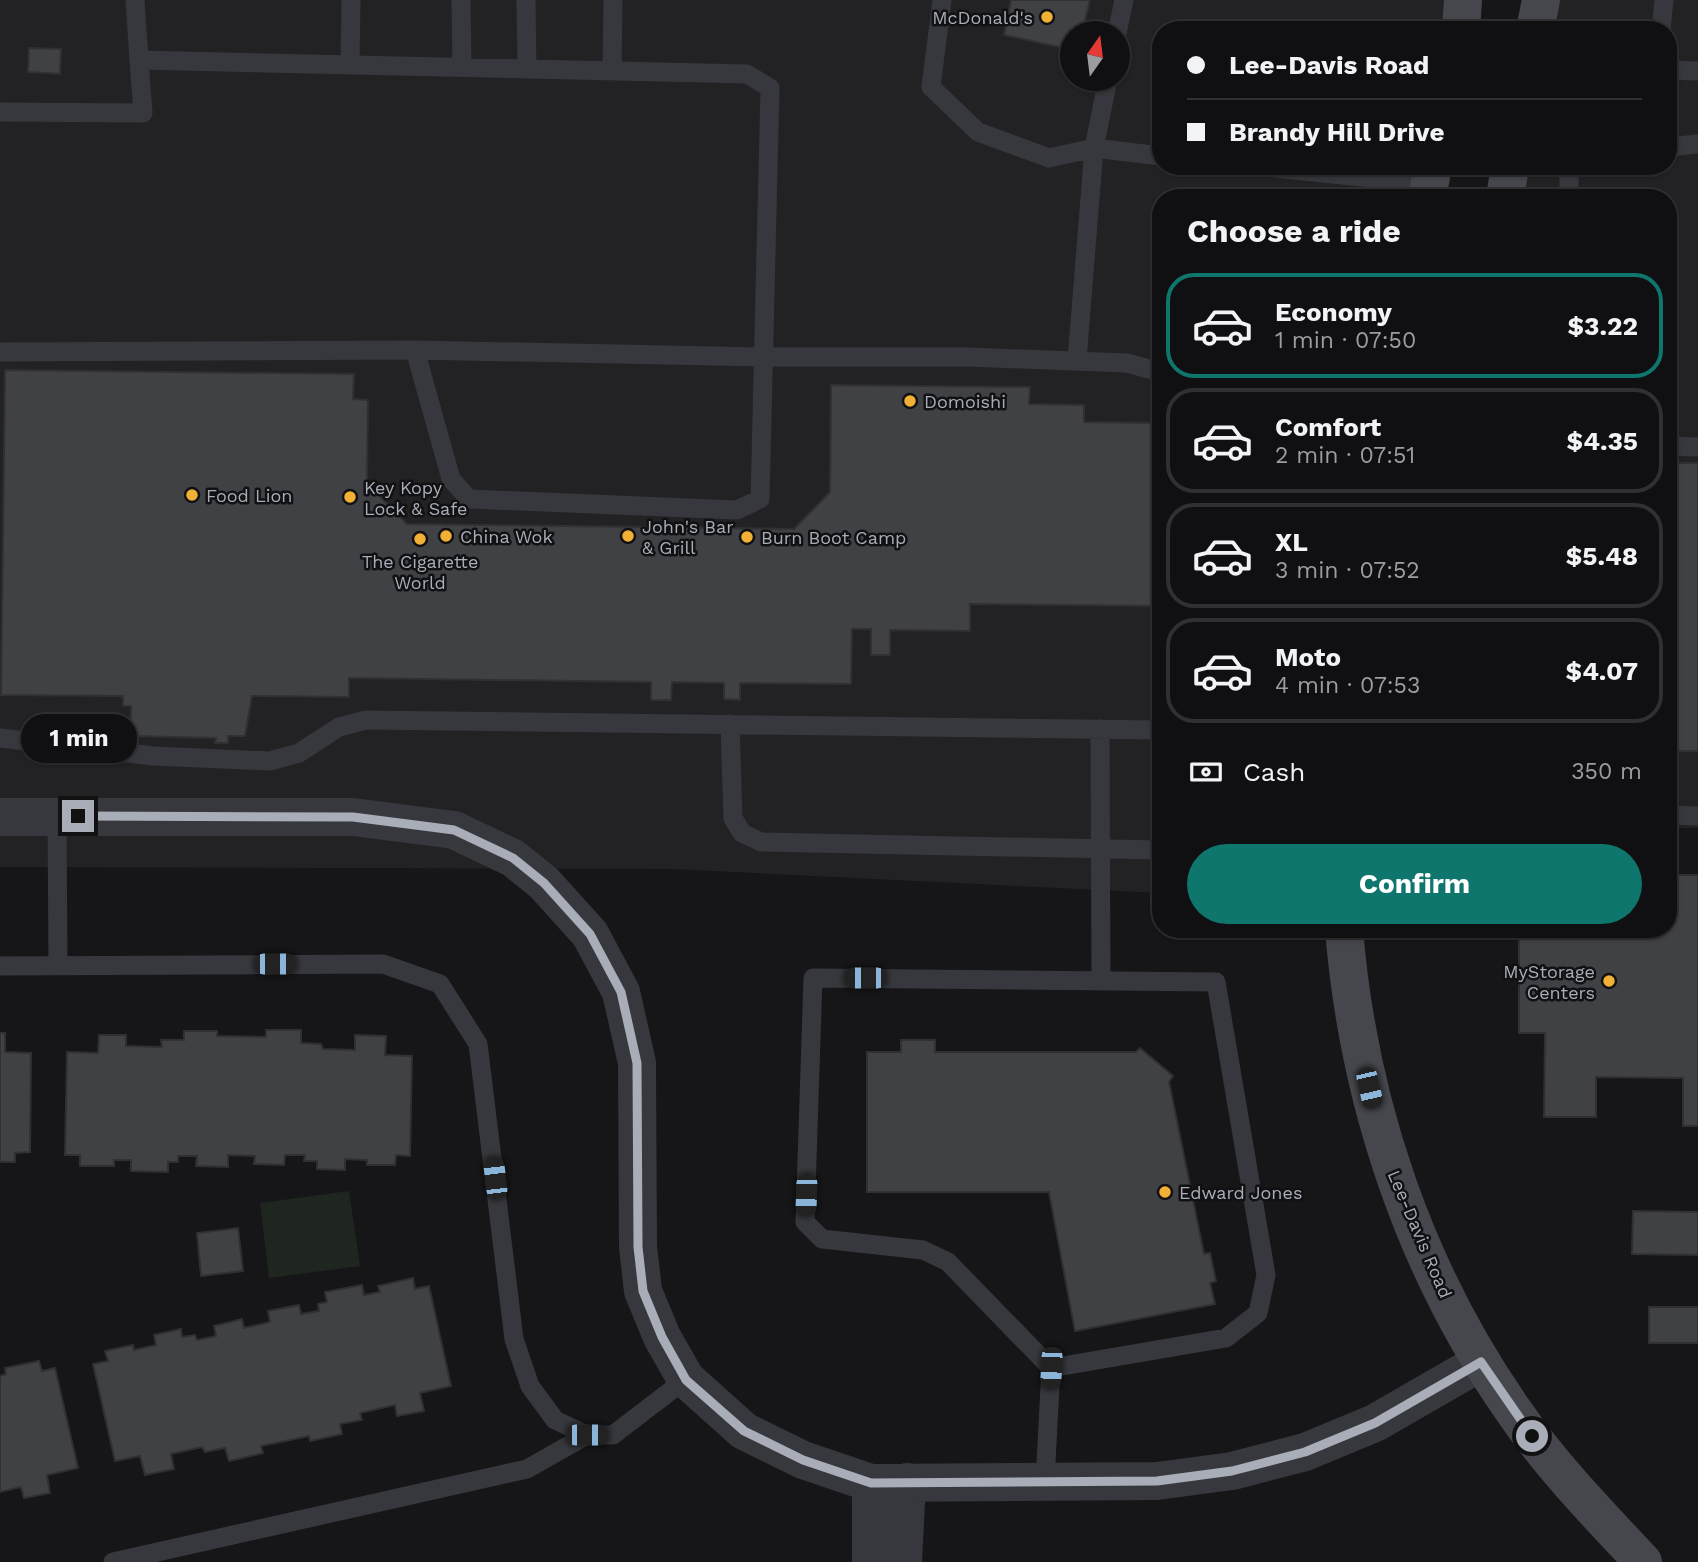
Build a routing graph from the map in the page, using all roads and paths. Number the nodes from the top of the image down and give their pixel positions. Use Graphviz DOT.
graph roads {
  1 [pos="135,0"];
  2 [pos="351,0"];
  3 [pos="461,0"];
  4 [pos="526,0"];
  5 [pos="613,0"];
  6 [pos="942,0"];
  7 [pos="1124,0"];
  8 [pos="1463,0"];
  9 [pos="1664,0"];
  10 [pos="1120,21"];
  11 [pos="1462,21"];
  12 [pos="1662,21"];
  13 [pos="139,60"];
  14 [pos="350,65"];
  15 [pos="463,68"];
  16 [pos="527,69"];
  17 [pos="1677,71"];
  18 [pos="1698,71"];
  19 [pos="612,72"];
  20 [pos="1106,91"];
  21 [pos="0,112"];
  22 [pos="1698,144"];
  23 [pos="1677,146"];
  24 [pos="1094,148"];
  25 [pos="1152,155"];
  26 [pos="1335,175"];
  27 [pos="1430,186"];
  28 [pos="415,350"];
  29 [pos="0,352"];
  30 [pos="763,357"];
  31 [pos="1077,360"];
  32 [pos="1152,370"];
  33 [pos="1677,446"];
  34 [pos="1698,447"];
  35 [pos="730,724"];
  36 [pos="1100,729"];
  37 [pos="1152,730"];
  38 [pos="0,738"];
  39 [pos="1677,815"];
  40 [pos="57,816"];
  41 [pos="1698,816"];
  42 [pos="0,817"];
  43 [pos="1100,849"];
  44 [pos="1152,850"];
  45 [pos="1345,938"];
  46 [pos="58,965"];
  47 [pos="0,966"];
  48 [pos="1101,981"];
  49 [pos="1481,1362"];
  50 [pos="1051,1368"];
  51 [pos="686,1380"];
  52 [pos="587,1435"];
  53 [pos="1045,1481"];
  54 [pos="889,1483"];
  55 [pos="113,1562"];
  56 [pos="871,1562"];
  57 [pos="904,1562"];
  58 [pos="1643,1562"];
  1 -- 13 [label="lane"];
  2 -- 14 [label="lane"];
  3 -- 15 [label="lane"];
  4 -- 16 [label="lane"];
  5 -- 19 [label="lane"];
  6 -- 24 [label="lane"];
  7 -- 10 [label="lane"];
  8 -- 11 [label="main road"];
  9 -- 12 [label="lane"];
  13 -- 14 [label="lane"];
  13 -- 21 [label="lane"];
  14 -- 15 [label="lane"];
  15 -- 16 [label="lane"];
  16 -- 19 [label="lane"];
  17 -- 18 [label="lane"];
  19 -- 30 [label="lane"];
  20 -- 24 [label="lane"];
  22 -- 23 [label="lane"];
  24 -- 25 [label="lane"];
  24 -- 31 [label="lane"];
  26 -- 27 [label="lane"];
  28 -- 29 [label="lane"];
  28 -- 30 [label="lane"];
  28 -- 30 [label="lane"];
  30 -- 31 [label="lane"];
  31 -- 32 [label="lane"];
  33 -- 34 [label="lane"];
  35 -- 36 [label="lane"];
  35 -- 38 [label="lane"];
  35 -- 43 [label="lane"];
  36 -- 37 [label="lane"];
  36 -- 43 [label="lane"];
  39 -- 41 [label="lane"];
  40 -- 42 [label="street"];
  40 -- 46 [label="lane"];
  40 -- 51 [label="street"];
  43 -- 44 [label="lane"];
  43 -- 48 [label="lane"];
  45 -- 49 [label="main road, Lee-Davis Road"];
  46 -- 47 [label="lane"];
  46 -- 52 [label="lane"];
  48 -- 50 [label="lane"];
  48 -- 50 [label="lane"];
  49 -- 53 [label="street"];
  49 -- 58 [label="main road, Lee-Davis Road"];
  50 -- 53 [label="lane"];
  51 -- 52 [label="lane"];
  51 -- 54 [label="street"];
  52 -- 55 [label="lane"];
  53 -- 54 [label="street"];
  54 -- 56 [label="street"];
  54 -- 57 [label="street"];
}
